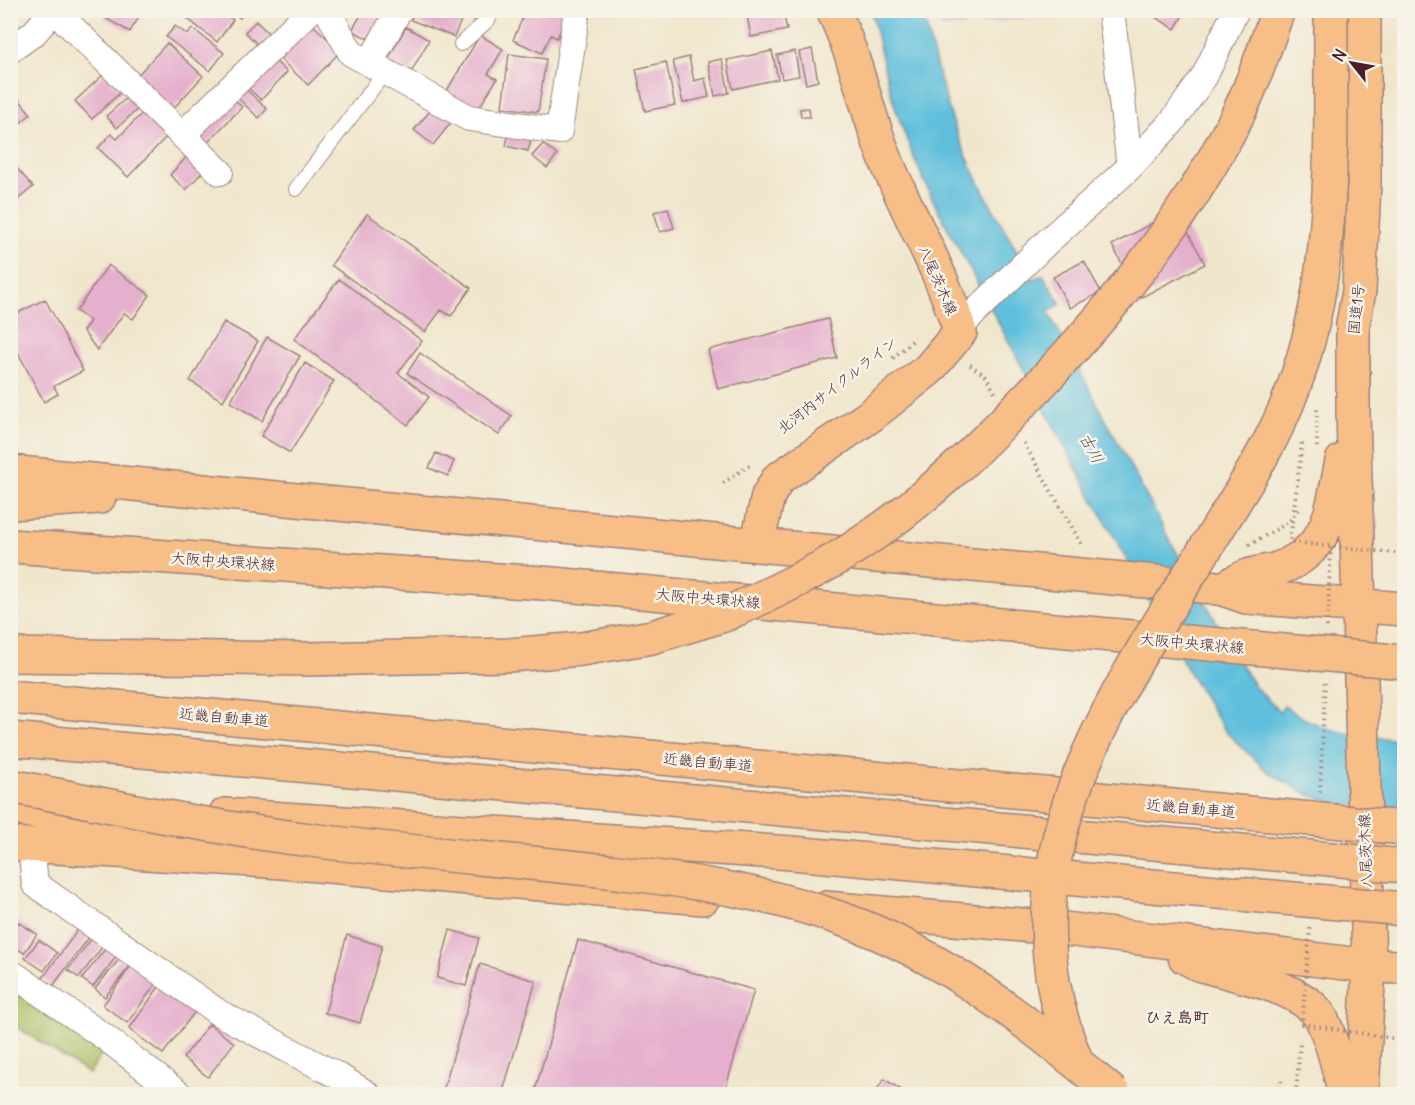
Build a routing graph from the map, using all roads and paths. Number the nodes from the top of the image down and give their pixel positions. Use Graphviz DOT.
graph roads {
  1 [pos="54,10"];
  2 [pos="311,10"];
  3 [pos="327,10"];
  4 [pos="399,10"];
  5 [pos="493,10"];
  6 [pos="577,10"];
  7 [pos="833,10"];
  8 [pos="1111,10"];
  9 [pos="1236,10"];
  10 [pos="1278,10"];
  11 [pos="1323,10"];
  12 [pos="1331,10"];
  13 [pos="1364,10"];
  14 [pos="461,44"];
  15 [pos="11,49"];
  16 [pos="378,67"];
  17 [pos="1364,89"];
  18 [pos="182,135"];
  19 [pos="1130,167"];
  20 [pos="220,172"];
  21 [pos="296,189"];
  22 [pos="963,326"];
  23 [pos="919,335"];
  24 [pos="885,364"];
  25 [pos="1353,413"];
  26 [pos="1303,435"];
  27 [pos="762,456"];
  28 [pos="10,472"];
  29 [pos="723,483"];
  30 [pos="197,491"];
  31 [pos="10,503"];
  32 [pos="757,545"];
  33 [pos="10,546"];
  34 [pos="1331,547"];
  35 [pos="1404,554"];
  36 [pos="1216,588"];
  37 [pos="1359,607"];
  38 [pos="1404,609"];
  39 [pos="1327,628"];
  40 [pos="10,656"];
  41 [pos="1404,662"];
  42 [pos="1325,675"];
  43 [pos="10,697"];
  44 [pos="10,739"];
  45 [pos="10,786"];
  46 [pos="10,799"];
  47 [pos="1319,802"];
  48 [pos="10,807"];
  49 [pos="1404,828"];
  50 [pos="21,845"];
  51 [pos="282,862"];
  52 [pos="1404,866"];
  53 [pos="1404,909"];
  54 [pos="1311,919"];
  55 [pos="1146,939"];
  56 [pos="1369,966"];
  57 [pos="1404,967"];
  58 [pos="10,972"];
  59 [pos="1302,1024"];
  60 [pos="1404,1040"];
  61 [pos="1281,1079"];
  62 [pos="179,1095"];
  63 [pos="367,1095"];
  64 [pos="1091,1095"];
  65 [pos="1114,1095"];
  66 [pos="1280,1095"];
  67 [pos="1296,1095"];
  68 [pos="1345,1095"];
  69 [pos="1362,1095"];
  1 -- 15 [label="street"];
  1 -- 18 [label="street"];
  2 -- 18 [label="street"];
  3 -- 16 [label="street"];
  4 -- 16 [label="street"];
  5 -- 14 [label="lane"];
  6 -- 16 [label="street"];
  7 -- 22 [label="main road, 八尾茨木線"];
  8 -- 19 [label="street"];
  9 -- 19 [label="street"];
  10 -- 40 [label="main road, bridge"];
  11 -- 17 [label="street"];
  12 -- 64 [label="main road, bridge"];
  13 -- 17 [label="main road, 国道1号"];
  16 -- 21 [label="lane"];
  17 -- 25 [label="main road, 国道1号"];
  18 -- 20 [label="street"];
  19 -- 22 [label="street"];
  22 -- 32 [label="main road, 八尾茨木線"];
  23 -- 24 [label="path, 北河内サイクルライン"];
  25 -- 36 [label="main road"];
  25 -- 37 [label="main road, 国道1号"];
  26 -- 34 [label="path, bridge"];
  27 -- 29 [label="path"];
  28 -- 30 [label="main road"];
  30 -- 31 [label="main road"];
  30 -- 32 [label="main road"];
  32 -- 36 [label="main road"];
  33 -- 41 [label="main road, 大阪中央環状線, bridge"];
  34 -- 35 [label="path, bridge"];
  34 -- 39 [label="path, bridge"];
  36 -- 37 [label="main road"];
  37 -- 38 [label="main road"];
  37 -- 56 [label="main road, 八尾茨木線"];
  42 -- 47 [label="path, bridge"];
  43 -- 49 [label="main road, 近畿自動車道, bridge"];
  44 -- 52 [label="main road, bridge"];
  45 -- 65 [label="main road, bridge"];
  46 -- 53 [label="main road, bridge"];
  48 -- 51 [label="main road"];
  50 -- 51 [label="main road"];
  50 -- 63 [label="street"];
  51 -- 55 [label="main road"];
  54 -- 59 [label="path, bridge"];
  55 -- 56 [label="main road"];
  55 -- 68 [label="main road"];
  56 -- 57 [label="main road"];
  56 -- 69 [label="main road, 八尾茨木線"];
  58 -- 62 [label="street"];
  59 -- 60 [label="path, bridge"];
  59 -- 67 [label="path"];
  61 -- 66 [label="path"];
}
